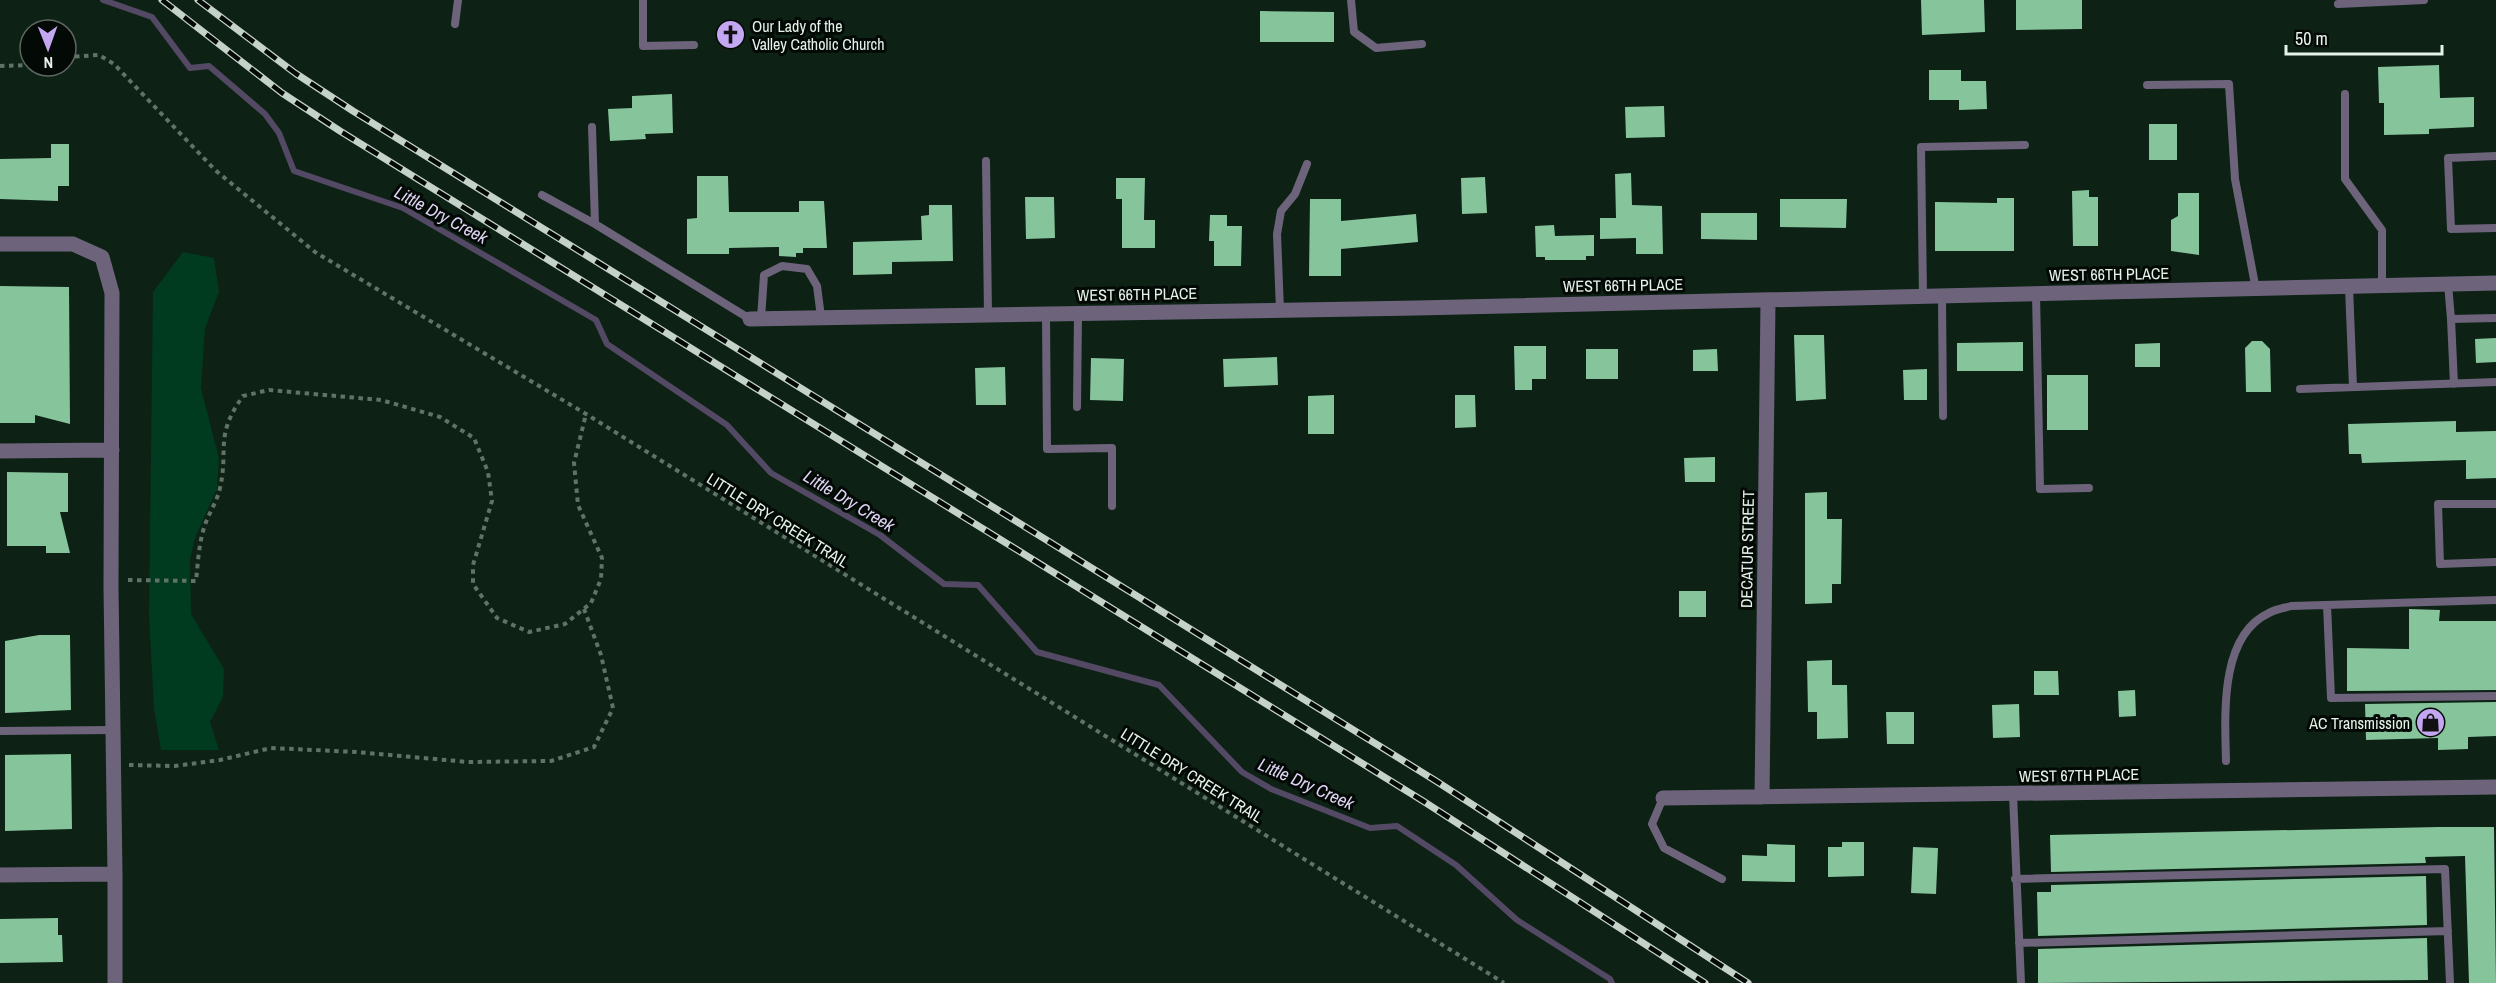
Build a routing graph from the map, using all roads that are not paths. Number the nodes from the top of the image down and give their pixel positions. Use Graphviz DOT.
graph roads {
  1 [pos="458,0"];
  2 [pos="643,0"];
  3 [pos="1351,0"];
  4 [pos="2424,0"];
  5 [pos="2338,4"];
  6 [pos="455,24"];
  7 [pos="1422,44"];
  8 [pos="694,45"];
  9 [pos="2147,85"];
  10 [pos="2345,94"];
  11 [pos="592,127"];
  12 [pos="2025,145"];
  13 [pos="2496,156"];
  14 [pos="986,161"];
  15 [pos="1307,164"];
  16 [pos="542,195"];
  17 [pos="595,224"];
  18 [pos="2496,228"];
  19 [pos="0,244"];
  20 [pos="2496,283"];
  21 [pos="2448,284"];
  22 [pos="2382,286"];
  23 [pos="2349,287"];
  24 [pos="2256,290"];
  25 [pos="2036,294"];
  26 [pos="1923,297"];
  27 [pos="1942,297"];
  28 [pos="1768,301"];
  29 [pos="1280,310"];
  30 [pos="1078,313"];
  31 [pos="1046,314"];
  32 [pos="988,315"];
  33 [pos="821,317"];
  34 [pos="2496,318"];
  35 [pos="755,319"];
  36 [pos="2451,319"];
  37 [pos="2496,382"];
  38 [pos="2454,384"];
  39 [pos="2353,387"];
  40 [pos="2300,389"];
  41 [pos="1077,407"];
  42 [pos="1943,416"];
  43 [pos="112,450"];
  44 [pos="0,452"];
  45 [pos="2089,488"];
  46 [pos="2496,504"];
  47 [pos="1112,506"];
  48 [pos="2496,562"];
  49 [pos="2496,600"];
  50 [pos="2327,605"];
  51 [pos="2496,696"];
  52 [pos="112,730"];
  53 [pos="0,731"];
  54 [pos="2226,761"];
  55 [pos="2496,787"];
  56 [pos="2013,794"];
  57 [pos="1762,797"];
  58 [pos="1664,798"];
  59 [pos="115,874"];
  60 [pos="0,875"];
  61 [pos="1722,879"];
  62 [pos="2015,879"];
  63 [pos="2448,931"];
  64 [pos="2019,943"];
  65 [pos="115,983"];
  66 [pos="2021,983"];
  67 [pos="2450,983"];
  1 -- 6 [label="lane"];
  2 -- 8 [label="lane"];
  3 -- 7 [label="lane"];
  4 -- 5 [label="lane"];
  9 -- 24 [label="lane"];
  10 -- 22 [label="lane"];
  11 -- 17 [label="lane"];
  12 -- 26 [label="lane"];
  13 -- 18 [label="lane"];
  14 -- 32 [label="lane"];
  15 -- 29 [label="lane"];
  16 -- 17 [label="lane"];
  17 -- 35 [label="lane"];
  19 -- 43 [label="street"];
  20 -- 21 [label="street, WEST 66TH PLACE"];
  21 -- 22 [label="street, WEST 66TH PLACE"];
  21 -- 36 [label="lane"];
  22 -- 23 [label="street, WEST 66TH PLACE"];
  23 -- 24 [label="street, WEST 66TH PLACE"];
  23 -- 39 [label="lane"];
  24 -- 25 [label="street, WEST 66TH PLACE"];
  25 -- 27 [label="street, WEST 66TH PLACE"];
  25 -- 45 [label="lane"];
  26 -- 27 [label="street, WEST 66TH PLACE"];
  26 -- 28 [label="street, WEST 66TH PLACE"];
  27 -- 42 [label="lane"];
  28 -- 29 [label="street, WEST 66TH PLACE"];
  28 -- 57 [label="street, DECATUR STREET"];
  29 -- 30 [label="street, WEST 66TH PLACE"];
  30 -- 31 [label="street, WEST 66TH PLACE"];
  30 -- 41 [label="lane"];
  31 -- 32 [label="street, WEST 66TH PLACE"];
  31 -- 47 [label="lane"];
  32 -- 33 [label="street, WEST 66TH PLACE"];
  33 -- 35 [label="street, WEST 66TH PLACE"];
  33 -- 35 [label="lane"];
  34 -- 36 [label="lane"];
  36 -- 38 [label="lane"];
  37 -- 38 [label="lane"];
  38 -- 39 [label="lane"];
  39 -- 40 [label="lane"];
  43 -- 44 [label="street"];
  43 -- 52 [label="street"];
  46 -- 48 [label="lane"];
  49 -- 50 [label="lane"];
  50 -- 51 [label="lane"];
  50 -- 54 [label="lane"];
  52 -- 53 [label="lane"];
  52 -- 59 [label="street"];
  55 -- 56 [label="street, WEST 67TH PLACE"];
  56 -- 57 [label="street, WEST 67TH PLACE"];
  56 -- 62 [label="lane"];
  57 -- 58 [label="street, WEST 67TH PLACE"];
  58 -- 61 [label="lane"];
  59 -- 60 [label="street"];
  59 -- 65 [label="street"];
  62 -- 63 [label="lane"];
  62 -- 64 [label="lane"];
  63 -- 64 [label="lane"];
  63 -- 67 [label="lane"];
  64 -- 66 [label="lane"];
}
